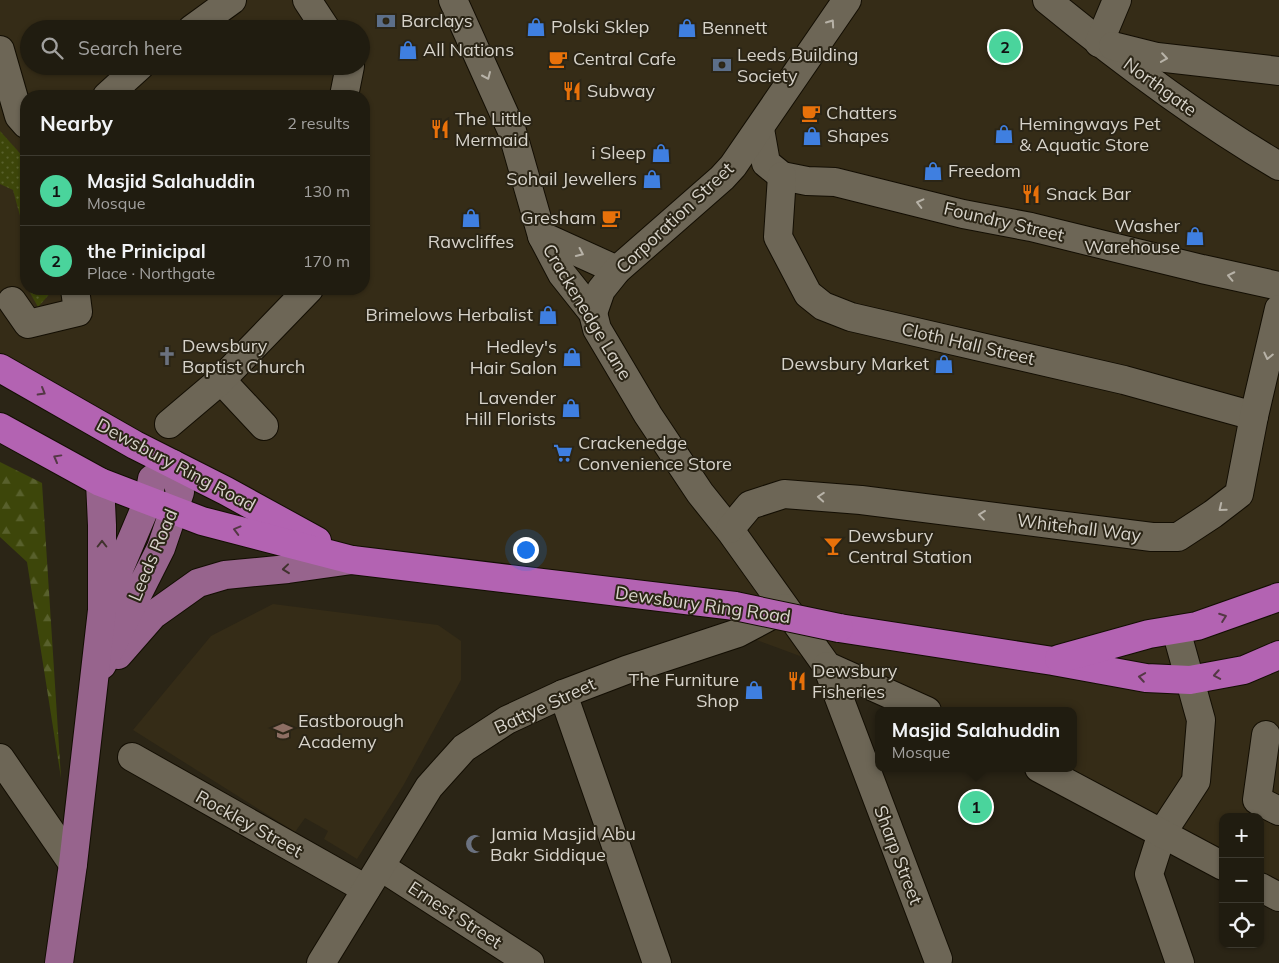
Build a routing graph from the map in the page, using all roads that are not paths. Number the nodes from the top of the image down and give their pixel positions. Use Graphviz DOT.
graph roads {
  1 [pos="232,0"];
  2 [pos="307,0"];
  3 [pos="453,0"];
  4 [pos="847,0"];
  5 [pos="1046,0"];
  6 [pos="1117,0"];
  7 [pos="204,20"];
  8 [pos="320,20"];
  9 [pos="1099,43"];
  10 [pos="0,50"];
  11 [pos="1279,72"];
  12 [pos="130,75"];
  13 [pos="348,75"];
  14 [pos="114,90"];
  15 [pos="345,90"];
  16 [pos="20,117"];
  17 [pos="760,129"];
  18 [pos="1279,166"];
  19 [pos="782,176"];
  20 [pos="542,236"];
  21 [pos="617,270"];
  22 [pos="1279,286"];
  23 [pos="76,295"];
  24 [pos="303,295"];
  25 [pos="12,301"];
  26 [pos="1279,309"];
  27 [pos="593,313"];
  28 [pos="0,368"];
  29 [pos="221,380"];
  30 [pos="1254,416"];
  31 [pos="169,424"];
  32 [pos="264,426"];
  33 [pos="0,427"];
  34 [pos="173,464"];
  35 [pos="100,482"];
  36 [pos="148,501"];
  37 [pos="174,510"];
  38 [pos="730,529"];
  39 [pos="352,560"];
  40 [pos="1279,597"];
  41 [pos="785,608"];
  42 [pos="102,610"];
  43 [pos="1176,630"];
  44 [pos="1279,655"];
  45 [pos="1053,661"];
  46 [pos="827,666"];
  47 [pos="1190,680"];
  48 [pos="92,685"];
  49 [pos="563,694"];
  50 [pos="918,707"];
  51 [pos="1266,735"];
  52 [pos="0,758"];
  53 [pos="132,758"];
  54 [pos="1047,772"];
  55 [pos="1279,811"];
  56 [pos="1162,833"];
  57 [pos="73,864"];
  58 [pos="1219,864"];
  59 [pos="381,867"];
  60 [pos="1264,889"];
  61 [pos="366,890"];
  62 [pos="1279,897"];
  63 [pos="938,959"];
  64 [pos="59,963"];
  65 [pos="322,963"];
  66 [pos="530,963"];
  67 [pos="657,963"];
  68 [pos="1180,963"];
  1 -- 7 [label="street"];
  2 -- 8 [label="street"];
  3 -- 20 [label="street, Crackenedge Lane, one-way"];
  17 -- 4 [label="street, Corporation Street, one-way"];
  5 -- 9 [label="street, Northgate"];
  6 -- 9 [label="street"];
  9 -- 11 [label="street, one-way"];
  9 -- 18 [label="street, Northgate"];
  10 -- 16 [label="street"];
  12 -- 14 [label="street"];
  13 -- 15 [label="street"];
  17 -- 19 [label="street"];
  17 -- 21 [label="street, Corporation Street"];
  22 -- 19 [label="street, Foundry Street, one-way"];
  19 -- 30 [label="street, Cloth Hall Street"];
  20 -- 21 [label="street, Crackenedge Lane, one-way"];
  20 -- 27 [label="street, Crackenedge Lane"];
  21 -- 27 [label="street, Corporation Street"];
  23 -- 25 [label="street"];
  24 -- 29 [label="street"];
  26 -- 30 [label="street, Whitehall Way, one-way"];
  27 -- 38 [label="street, Crackenedge Lane"];
  28 -- 34 [label="highway, Dewsbury Ring Road, one-way"];
  29 -- 31 [label="street"];
  29 -- 32 [label="street"];
  30 -- 38 [label="street, Whitehall Way, one-way"];
  35 -- 33 [label="highway, Dewsbury Ring Road, one-way"];
  34 -- 36 [label="main road, Leeds Road"];
  34 -- 37 [label="main road, Leeds Road"];
  34 -- 39 [label="highway, Dewsbury Ring Road"];
  35 -- 36 [label="highway, Dewsbury Ring Road"];
  42 -- 35 [label="main road, Leeds Road, one-way"];
  36 -- 37 [label="highway, Dewsbury Ring Road"];
  36 -- 42 [label="main road, Leeds Road"];
  39 -- 37 [label="highway, Dewsbury Ring Road, one-way"];
  37 -- 48 [label="main road, Leeds Road"];
  38 -- 41 [label="street, Crackenedge Lane"];
  39 -- 45 [label="highway, Dewsbury Ring Road, bridge"];
  39 -- 48 [label="main road, one-way"];
  43 -- 40 [label="highway, Dewsbury Ring Road, one-way"];
  41 -- 46 [label="street, Crackenedge Lane"];
  41 -- 49 [label="street, Battye Street"];
  42 -- 48 [label="main road, Leeds Road"];
  43 -- 45 [label="highway, Dewsbury Ring Road"];
  43 -- 47 [label="street"];
  44 -- 47 [label="highway, Dewsbury Ring Road, one-way"];
  47 -- 45 [label="highway, Dewsbury Ring Road, one-way"];
  46 -- 50 [label="street, Crackenedge Lane"];
  46 -- 63 [label="street, Sharp Street"];
  47 -- 56 [label="street"];
  48 -- 57 [label="main road, Leeds Road"];
  49 -- 59 [label="street, Battye Street"];
  49 -- 67 [label="street"];
  51 -- 55 [label="street"];
  52 -- 57 [label="street"];
  53 -- 61 [label="street, Rockley Street"];
  54 -- 56 [label="street"];
  56 -- 58 [label="street"];
  56 -- 68 [label="street"];
  57 -- 64 [label="main road, Leeds Road"];
  59 -- 61 [label="street, Battye Street"];
  59 -- 66 [label="street, Ernest Street"];
  60 -- 62 [label="street"];
  61 -- 65 [label="street, Battye Street"];
}
